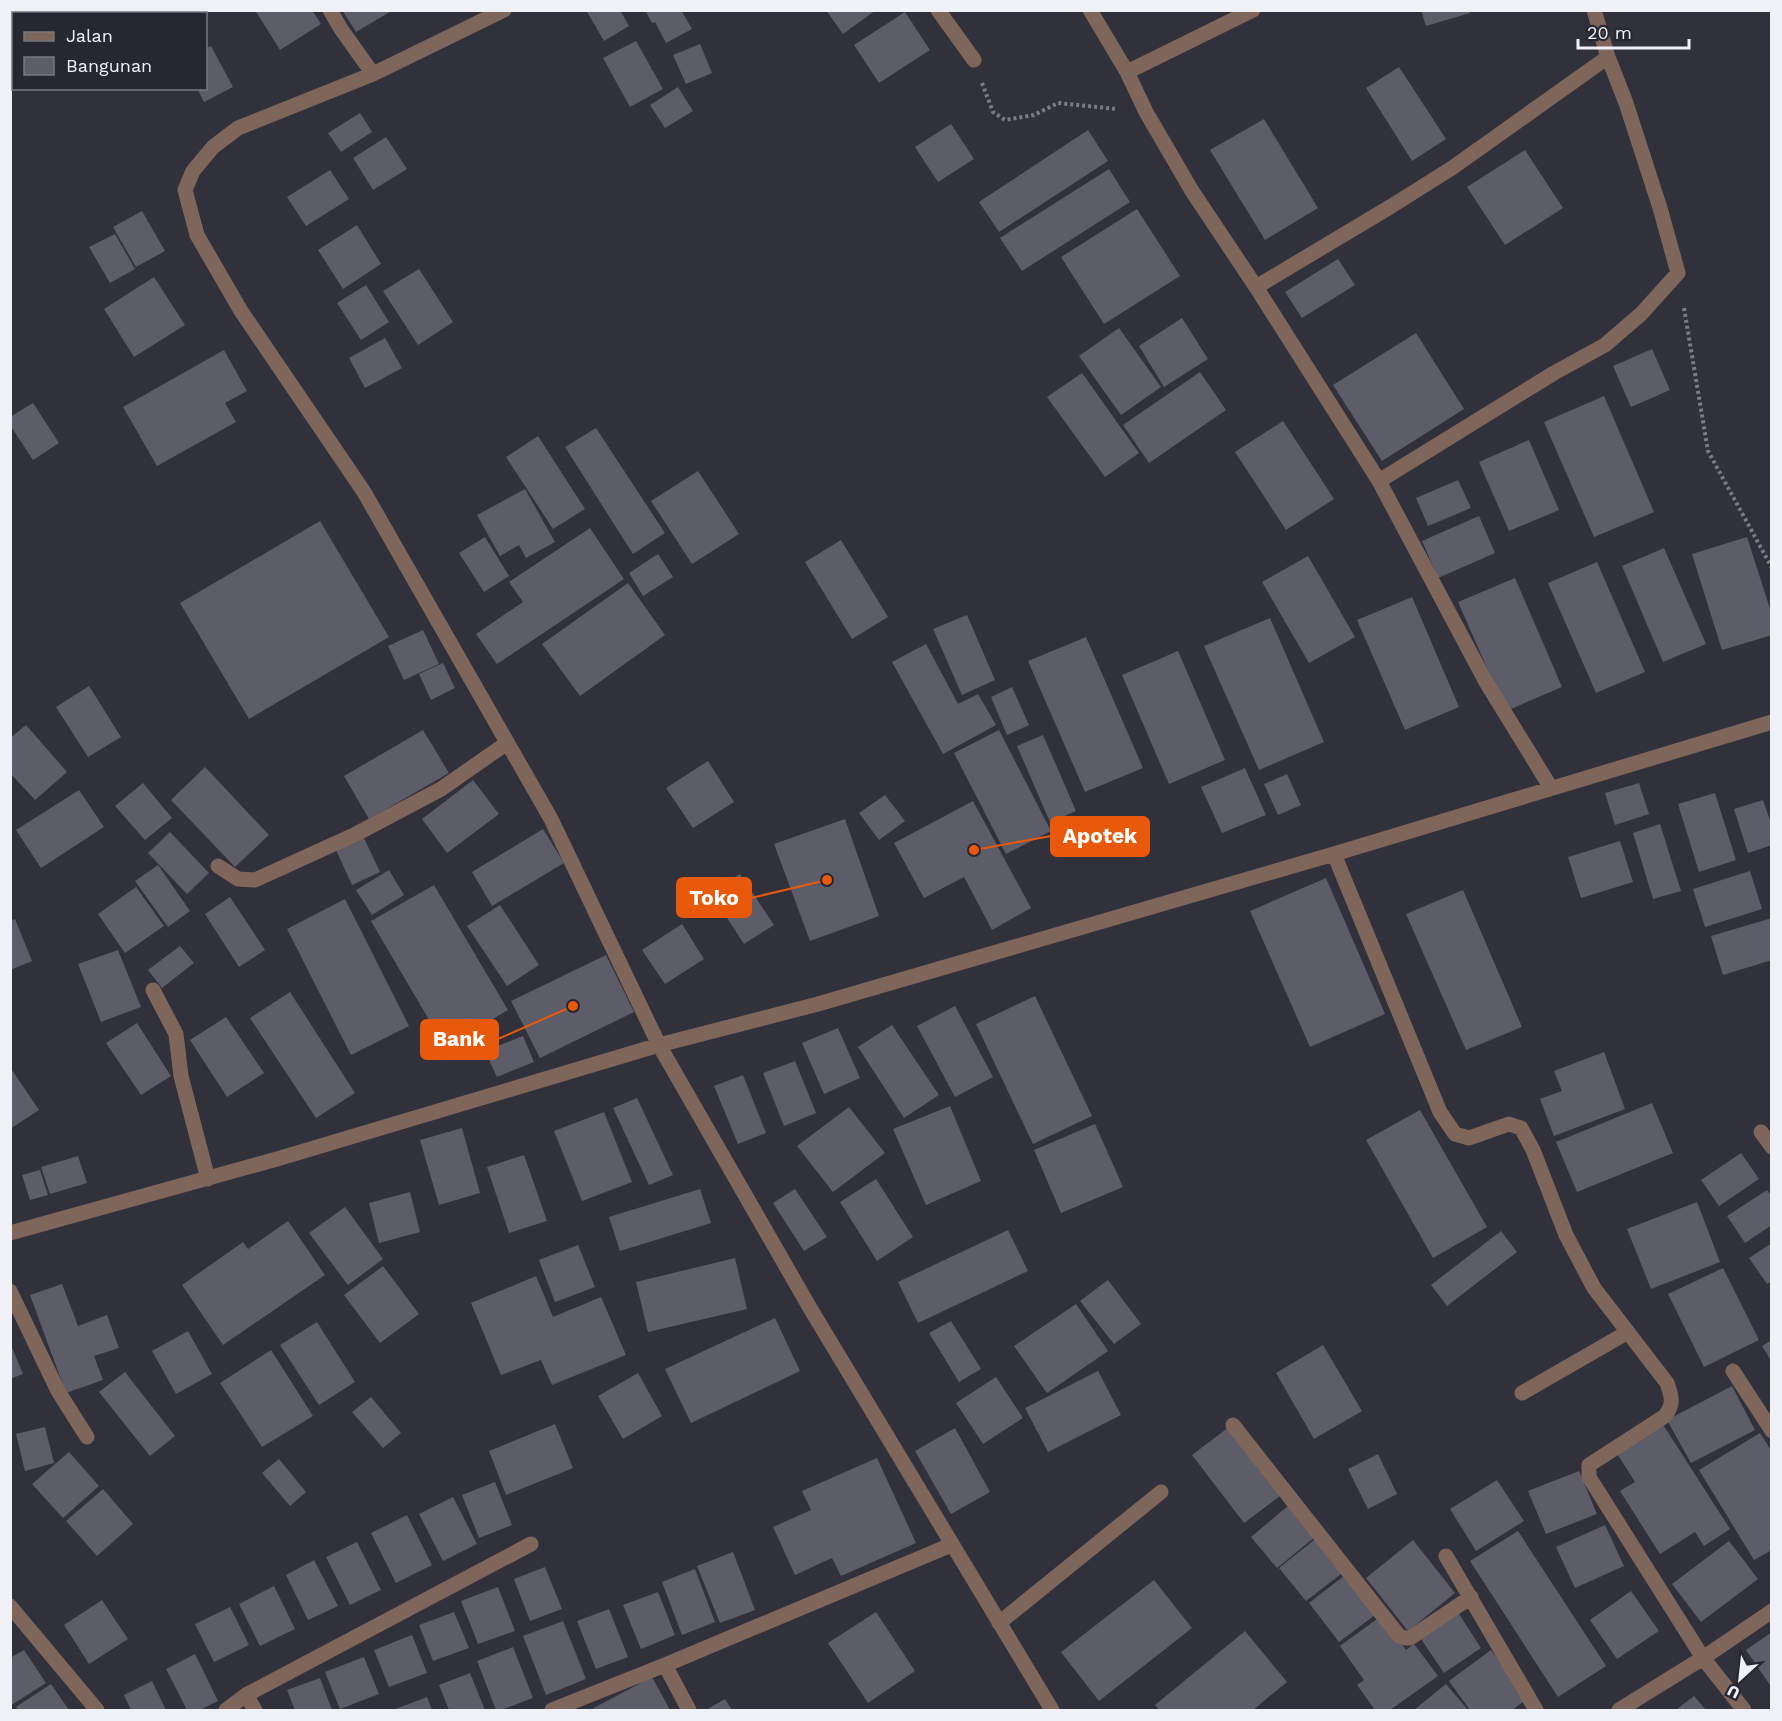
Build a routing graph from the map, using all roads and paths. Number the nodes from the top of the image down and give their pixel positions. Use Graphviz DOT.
graph roads {
  1 [pos="330,10"];
  2 [pos="504,10"];
  3 [pos="938,10"];
  4 [pos="1090,10"];
  5 [pos="1252,10"];
  6 [pos="1594,10"];
  7 [pos="1608,57"];
  8 [pos="974,60"];
  9 [pos="1127,72"];
  10 [pos="373,74"];
  11 [pos="1146,112"];
  12 [pos="1677,273"];
  13 [pos="1256,287"];
  14 [pos="1379,481"];
  15 [pos="1772,568"];
  16 [pos="1772,722"];
  17 [pos="507,743"];
  18 [pos="1551,788"];
  19 [pos="1334,854"];
  20 [pos="218,866"];
  21 [pos="153,990"];
  22 [pos="659,1045"];
  23 [pos="1761,1132"];
  24 [pos="1772,1148"];
  25 [pos="208,1179"];
  26 [pos="10,1233"];
  27 [pos="10,1291"];
  28 [pos="1628,1332"];
  29 [pos="1733,1371"];
  30 [pos="1522,1393"];
  31 [pos="1233,1425"];
  32 [pos="1772,1431"];
  33 [pos="87,1437"];
  34 [pos="1161,1492"];
  35 [pos="531,1544"];
  36 [pos="951,1545"];
  37 [pos="1446,1556"];
  38 [pos="1471,1597"];
  39 [pos="10,1606"];
  40 [pos="1772,1611"];
  41 [pos="999,1623"];
  42 [pos="1703,1658"];
  43 [pos="665,1665"];
  44 [pos="246,1695"];
  45 [pos="97,1710"];
  46 [pos="226,1710"];
  47 [pos="255,1710"];
  48 [pos="552,1710"];
  49 [pos="689,1710"];
  50 [pos="1052,1710"];
  51 [pos="1536,1710"];
  52 [pos="1619,1710"];
  53 [pos="1744,1710"];
  1 -- 10 [label="street"];
  2 -- 10 [label="street"];
  3 -- 8 [label="street"];
  4 -- 9 [label="street"];
  5 -- 9 [label="street"];
  6 -- 7 [label="street"];
  7 -- 12 [label="street"];
  7 -- 13 [label="street"];
  8 -- 11 [label="path"];
  9 -- 11 [label="street"];
  10 -- 17 [label="street"];
  11 -- 13 [label="street"];
  12 -- 14 [label="street"];
  12 -- 15 [label="path"];
  13 -- 14 [label="street"];
  14 -- 18 [label="street"];
  16 -- 18 [label="street"];
  17 -- 20 [label="street"];
  17 -- 22 [label="street"];
  18 -- 19 [label="street"];
  19 -- 22 [label="street"];
  19 -- 28 [label="street"];
  21 -- 25 [label="street"];
  22 -- 25 [label="street"];
  22 -- 36 [label="street"];
  23 -- 24 [label="street"];
  25 -- 26 [label="street"];
  27 -- 33 [label="street"];
  28 -- 30 [label="street"];
  28 -- 42 [label="street"];
  29 -- 32 [label="street"];
  31 -- 38 [label="street"];
  34 -- 41 [label="street"];
  35 -- 44 [label="street"];
  36 -- 41 [label="street"];
  36 -- 43 [label="street"];
  37 -- 38 [label="street"];
  38 -- 51 [label="street"];
  39 -- 45 [label="street"];
  40 -- 42 [label="street"];
  41 -- 50 [label="street"];
  42 -- 52 [label="street"];
  42 -- 53 [label="street"];
  43 -- 48 [label="street"];
  43 -- 49 [label="street"];
  44 -- 46 [label="street"];
  44 -- 47 [label="street"];
}
